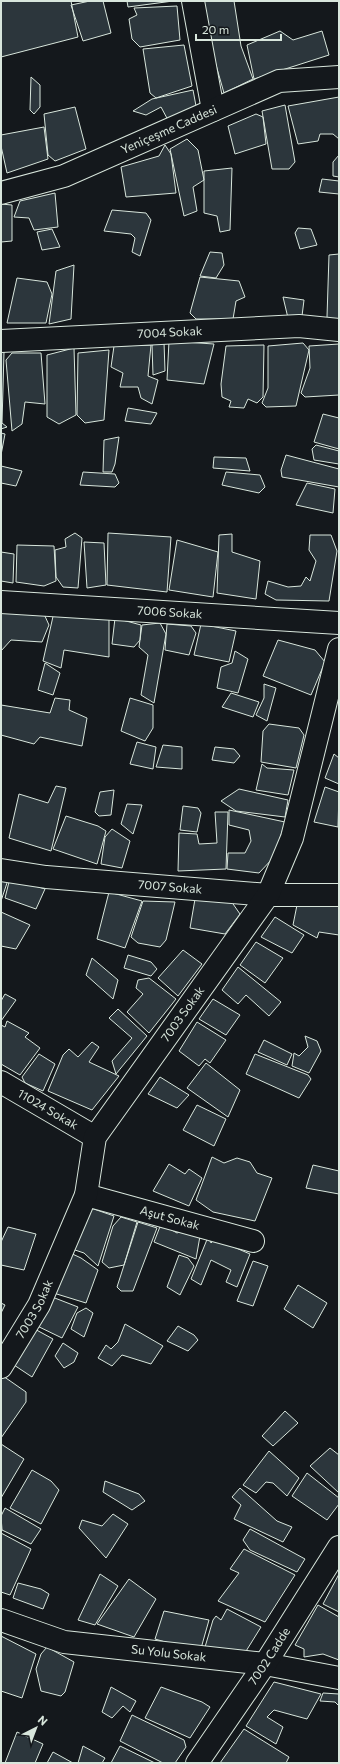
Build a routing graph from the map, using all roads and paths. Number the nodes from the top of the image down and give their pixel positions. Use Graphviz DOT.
graph roads {
  1 [pos="193,1"];
  2 [pos="339,77"];
  3 [pos="213,110"];
  4 [pos="1,193"];
  5 [pos="339,330"];
  6 [pos="1,341"];
  7 [pos="1,602"];
  8 [pos="339,623"];
  9 [pos="339,649"];
  10 [pos="1,870"];
  11 [pos="268,895"];
  12 [pos="339,895"];
  13 [pos="1,1082"];
  14 [pos="94,1137"];
  15 [pos="86,1195"];
  16 [pos="253,1240"];
  17 [pos="1,1367"];
  18 [pos="339,1547"];
  19 [pos="1,1620"];
  20 [pos="265,1664"];
  21 [pos="339,1678"];
  22 [pos="197,1763"];
  1 -- 3 [label="street"];
  2 -- 3 [label="street, Yeniçeşme Caddesi"];
  3 -- 4 [label="street, Yeniçeşme Caddesi"];
  5 -- 6 [label="street, 7004 Sokak"];
  7 -- 8 [label="street, 7006 Sokak"];
  9 -- 11 [label="street, 7003 Sokak"];
  10 -- 11 [label="street, 7007 Sokak"];
  11 -- 12 [label="street, 7007 Sokak"];
  11 -- 14 [label="street, 7003 Sokak"];
  13 -- 14 [label="street, 11024 Sokak"];
  14 -- 15 [label="street, 7003 Sokak"];
  15 -- 16 [label="street, Aşut Sokak"];
  15 -- 17 [label="street, 7003 Sokak"];
  18 -- 20 [label="street, 7002 Cadde"];
  19 -- 20 [label="street, Su Yolu Sokak"];
  20 -- 21 [label="street, Su Yolu Sokak"];
  20 -- 22 [label="street, 7002 Cadde"];
}
